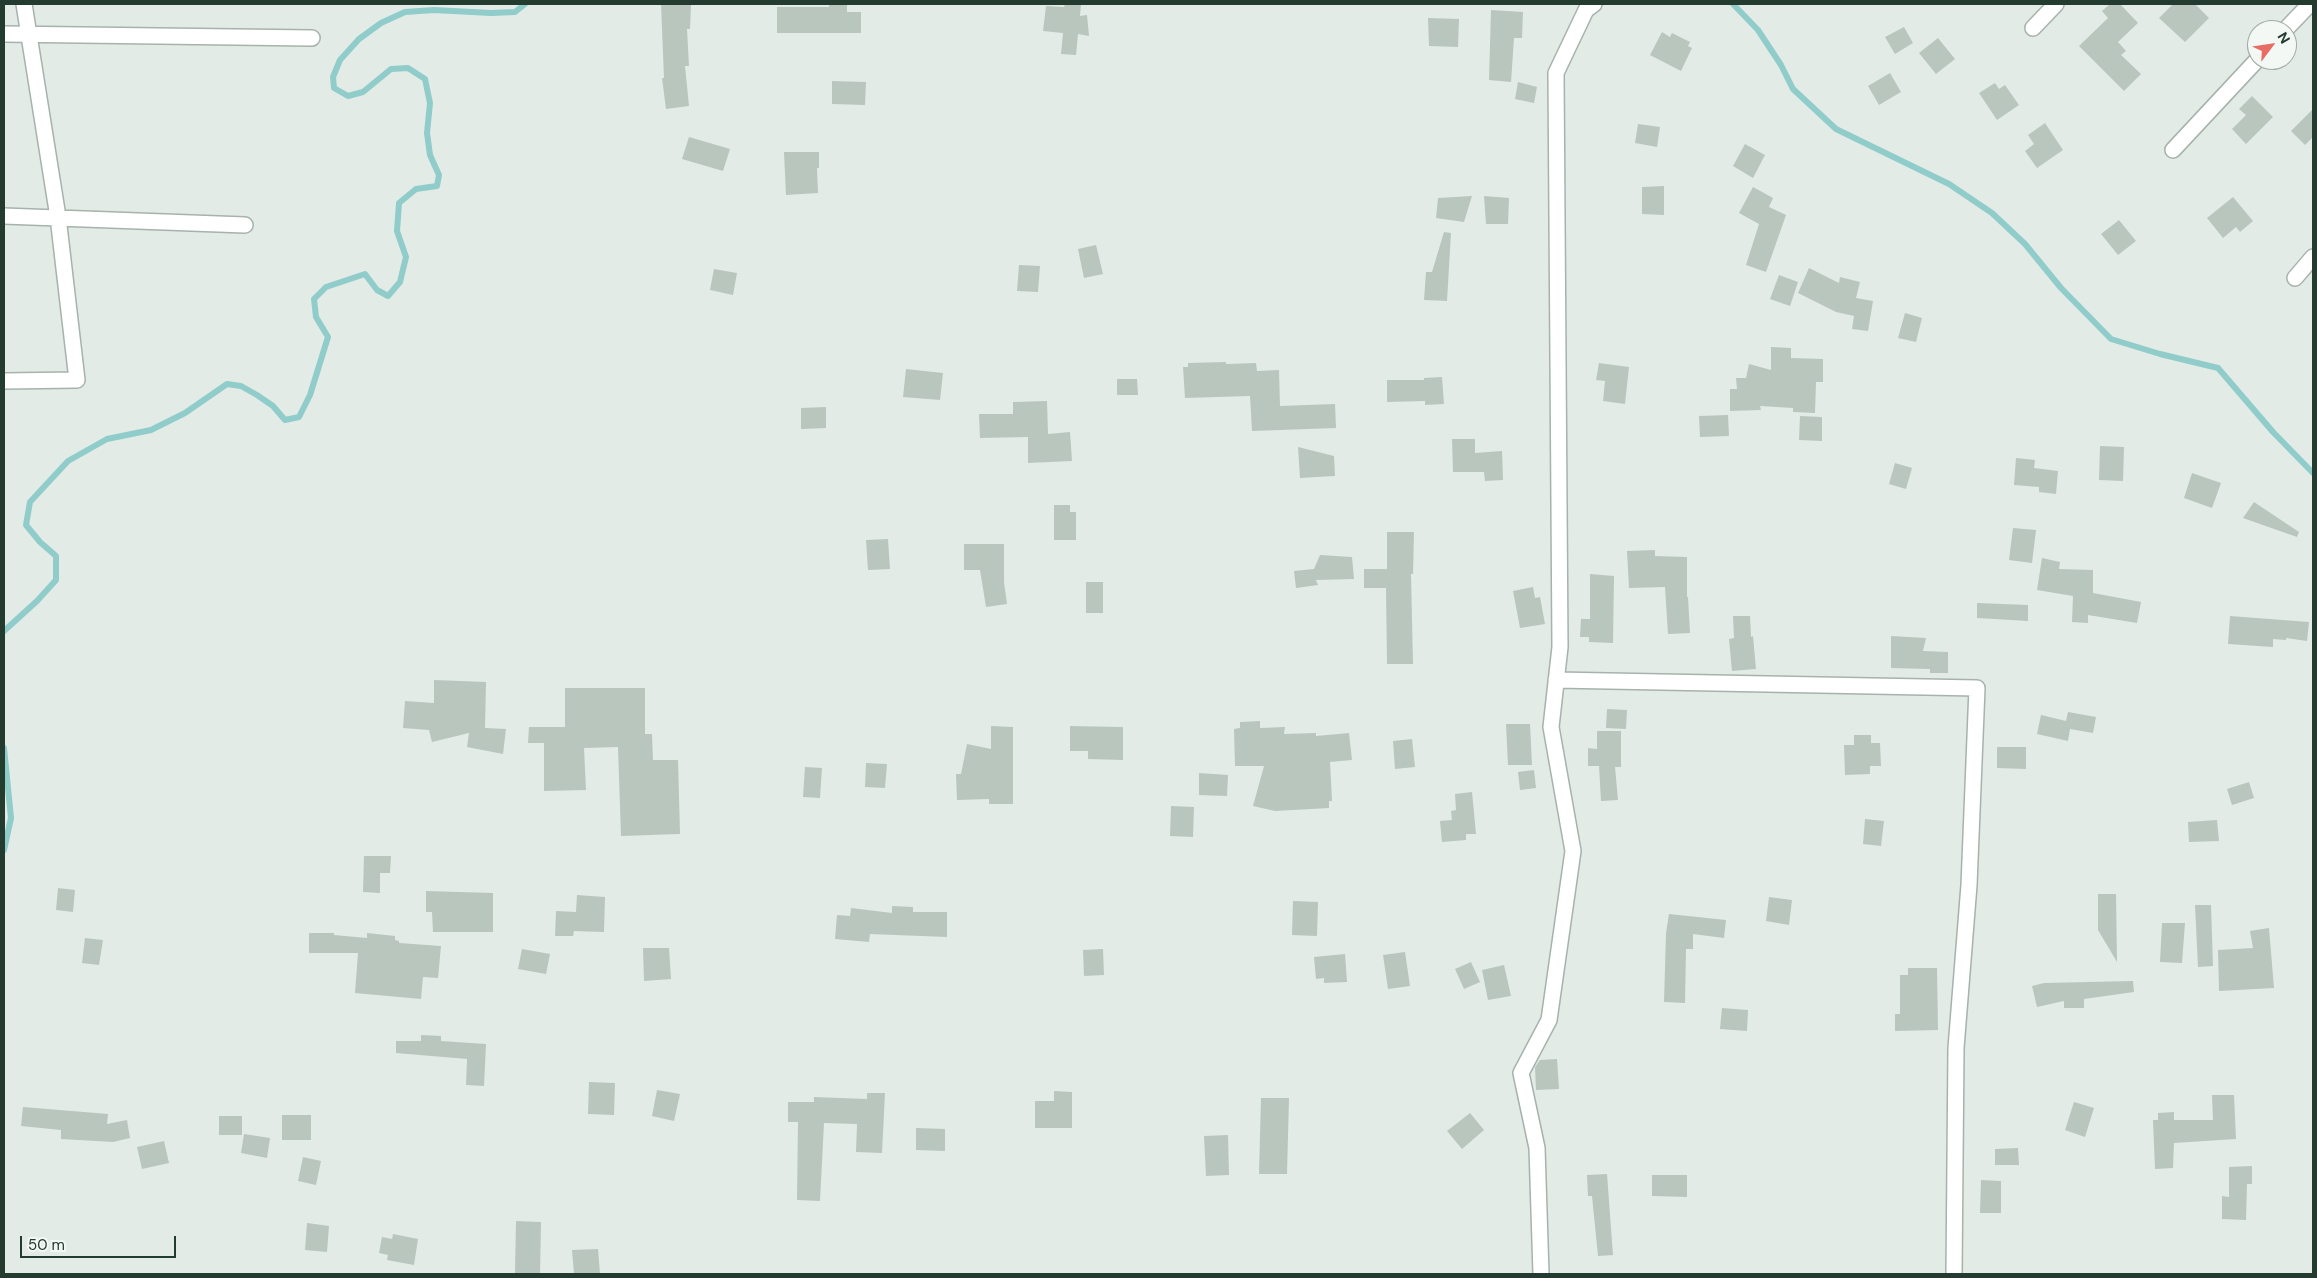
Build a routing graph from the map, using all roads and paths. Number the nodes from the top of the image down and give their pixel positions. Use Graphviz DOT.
graph roads {
  1 [pos="24,4"];
  2 [pos="1594,4"];
  3 [pos="2056,4"];
  4 [pos="2310,4"];
  5 [pos="2295,20"];
  6 [pos="2033,28"];
  7 [pos="4,34"];
  8 [pos="27,35"];
  9 [pos="312,38"];
  10 [pos="2248,70"];
  11 [pos="2173,150"];
  12 [pos="4,216"];
  13 [pos="58,218"];
  14 [pos="245,225"];
  15 [pos="2313,258"];
  16 [pos="2295,278"];
  17 [pos="4,381"];
  18 [pos="1556,680"];
  19 [pos="1541,1274"];
  20 [pos="1954,1274"];
  1 -- 8 [label="street"];
  2 -- 18 [label="street"];
  3 -- 6 [label="street"];
  4 -- 5 [label="street"];
  7 -- 8 [label="street"];
  8 -- 9 [label="street"];
  8 -- 13 [label="street"];
  10 -- 11 [label="street"];
  12 -- 13 [label="street"];
  13 -- 14 [label="street"];
  13 -- 17 [label="street"];
  15 -- 16 [label="street"];
  18 -- 19 [label="street"];
  18 -- 20 [label="street"];
}
